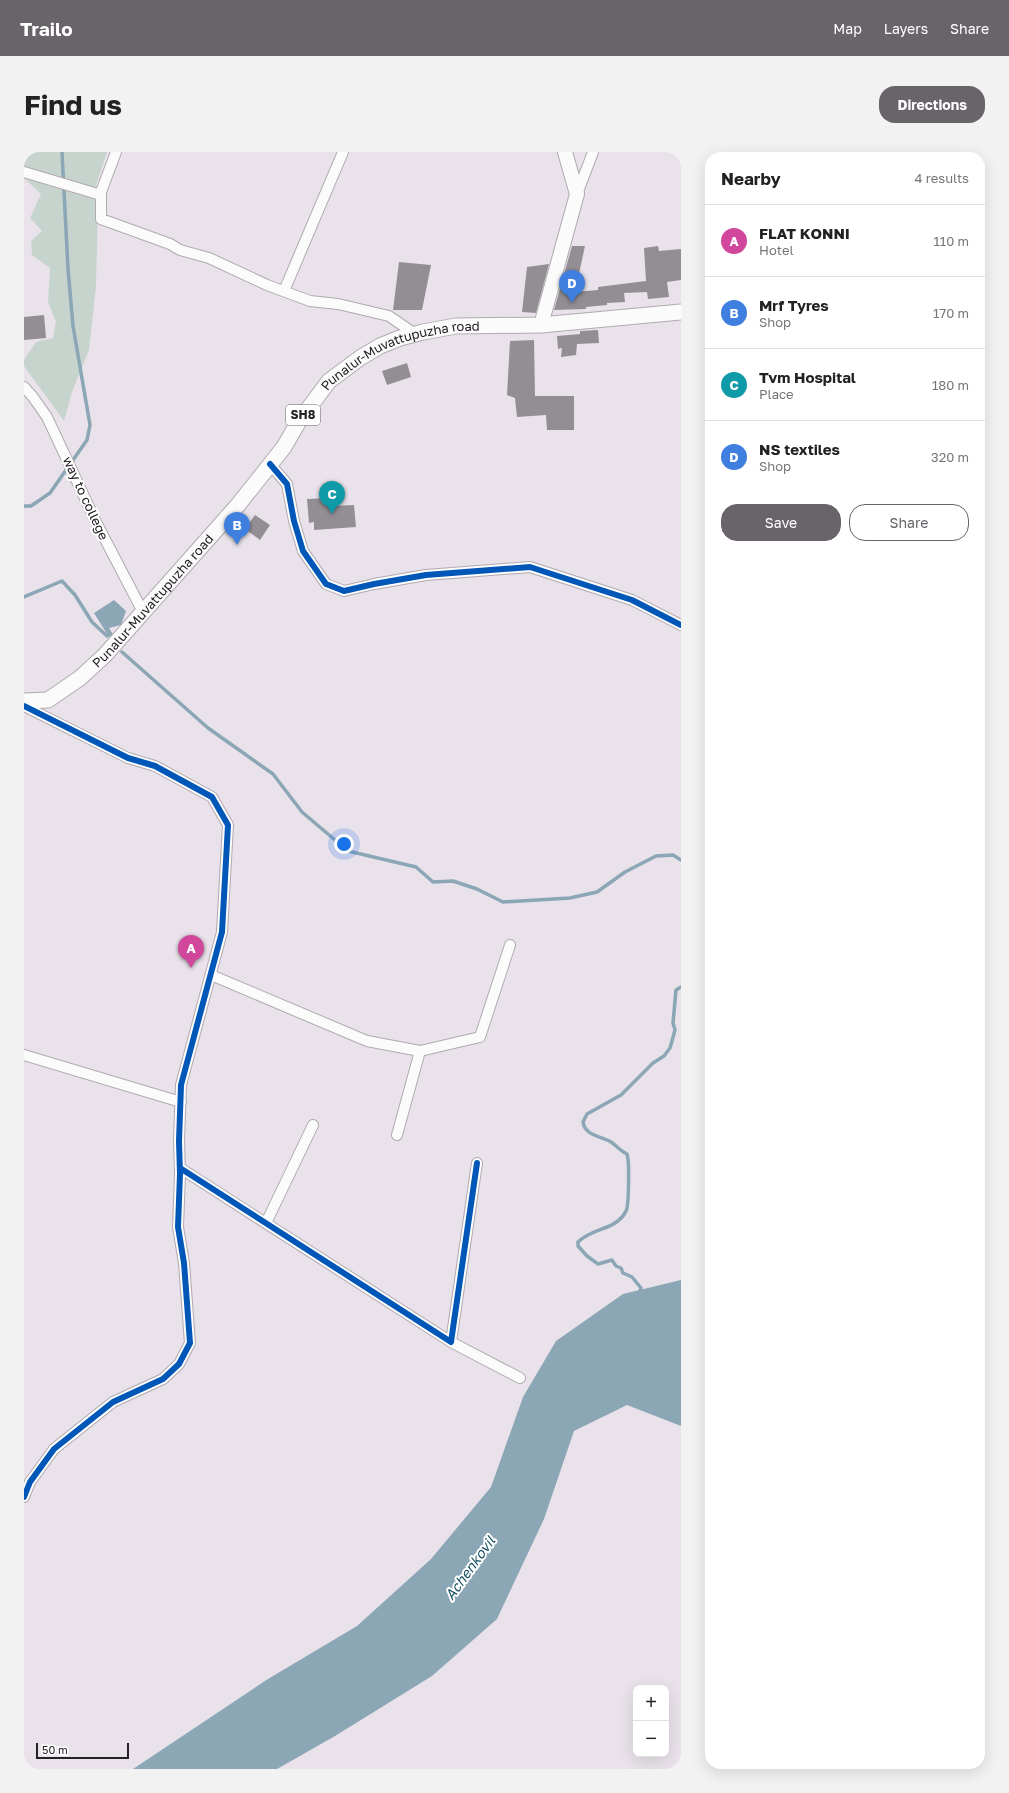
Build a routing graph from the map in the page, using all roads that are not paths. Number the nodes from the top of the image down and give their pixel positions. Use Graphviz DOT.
graph roads {
  1 [pos="116,152"];
  2 [pos="343,152"];
  3 [pos="565,152"];
  4 [pos="593,152"];
  5 [pos="24,172"];
  6 [pos="577,194"];
  7 [pos="102,195"];
  8 [pos="284,291"];
  9 [pos="681,312"];
  10 [pos="541,325"];
  11 [pos="415,334"];
  12 [pos="24,386"];
  13 [pos="270,464"];
  14 [pos="143,612"];
  15 [pos="681,625"];
  16 [pos="24,701"];
  17 [pos="24,706"];
  18 [pos="510,945"];
  19 [pos="211,975"];
  20 [pos="420,1051"];
  21 [pos="24,1055"];
  22 [pos="181,1102"];
  23 [pos="313,1125"];
  24 [pos="397,1135"];
  25 [pos="477,1163"];
  26 [pos="180,1168"];
  27 [pos="266,1223"];
  28 [pos="451,1342"];
  29 [pos="520,1378"];
  30 [pos="24,1497"];
  1 -- 7 [label="street"];
  2 -- 8 [label="street"];
  3 -- 6 [label="main road"];
  4 -- 6 [label="street"];
  5 -- 7 [label="street"];
  6 -- 10 [label="main road"];
  7 -- 8 [label="street"];
  8 -- 11 [label="street"];
  9 -- 10 [label="main road, Punalur-Muvattupuzha road / SH8"];
  10 -- 11 [label="main road, Punalur-Muvattupuzha road / SH8"];
  11 -- 13 [label="main road, Punalur-Muvattupuzha road / SH8"];
  12 -- 14 [label="street, way to college"];
  13 -- 14 [label="main road, Punalur-Muvattupuzha road / SH8"];
  13 -- 15 [label="street"];
  14 -- 16 [label="main road, Punalur-Muvattupuzha road / SH8"];
  17 -- 19 [label="street"];
  18 -- 20 [label="street"];
  19 -- 20 [label="street"];
  19 -- 22 [label="street"];
  20 -- 24 [label="street"];
  21 -- 22 [label="street"];
  22 -- 26 [label="street"];
  23 -- 27 [label="street"];
  25 -- 28 [label="street"];
  26 -- 27 [label="street"];
  26 -- 30 [label="street"];
  27 -- 28 [label="street"];
  28 -- 29 [label="street"];
}
